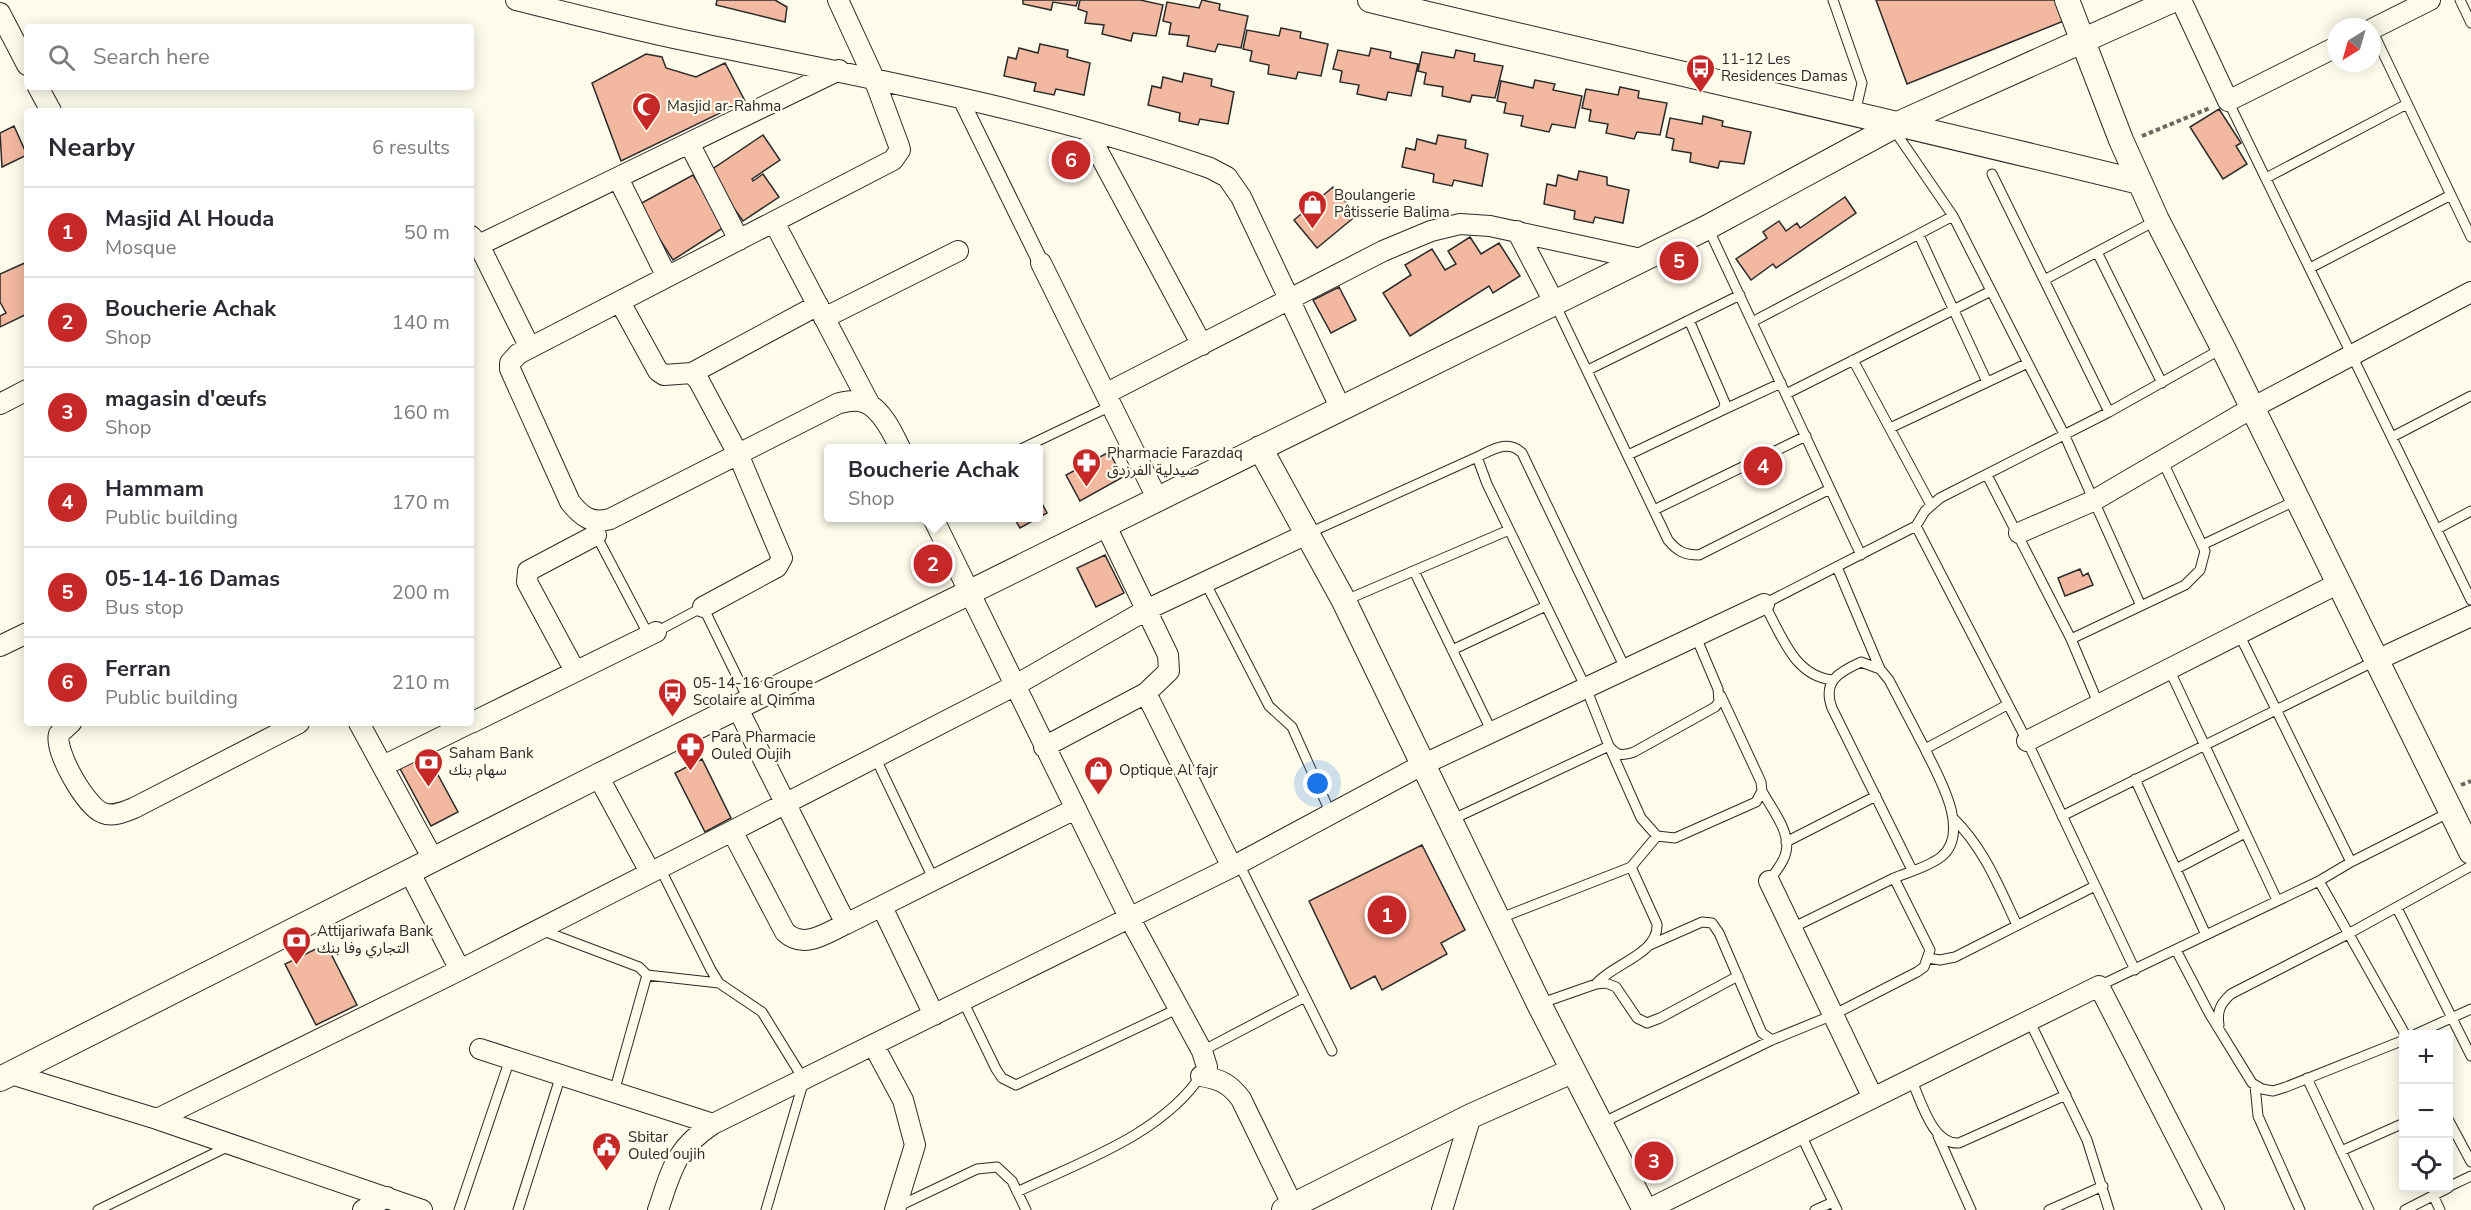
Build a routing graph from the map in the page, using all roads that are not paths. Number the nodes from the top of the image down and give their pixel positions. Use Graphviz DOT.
graph roads {
  1 [pos="516,0"];
  2 [pos="838,0"];
  3 [pos="1370,0"];
  4 [pos="1833,0"];
  5 [pos="2067,0"];
  6 [pos="2173,0"];
  7 [pos="2181,0"];
  8 [pos="2430,0"];
  9 [pos="2460,0"];
  10 [pos="0,13"];
  11 [pos="2471,23"];
  12 [pos="2381,24"];
  13 [pos="2082,42"];
  14 [pos="2381,48"];
  15 [pos="2327,51"];
  16 [pos="24,59"];
  17 [pos="839,70"];
  18 [pos="873,76"];
  19 [pos="40,90"];
  20 [pos="960,98"];
  21 [pos="2228,100"];
  22 [pos="2407,104"];
  23 [pos="49,108"];
  24 [pos="1855,113"];
  25 [pos="1896,125"];
  26 [pos="1087,131"];
  27 [pos="689,143"];
  28 [pos="1992,174"];
  29 [pos="618,178"];
  30 [pos="2266,178"];
  31 [pos="2139,182"];
  32 [pos="2451,195"];
  33 [pos="1953,216"];
  34 [pos="2157,220"];
  35 [pos="774,222"];
  36 [pos="1708,227"];
  37 [pos="1517,231"];
  38 [pos="1919,235"];
  39 [pos="2471,237"];
  40 [pos="739,240"];
  41 [pos="475,241"];
  42 [pos="958,250"];
  43 [pos="2097,252"];
  44 [pos="1641,259"];
  45 [pos="1041,263"];
  46 [pos="2310,268"];
  47 [pos="667,278"];
  48 [pos="2046,279"];
  49 [pos="1991,291"];
  50 [pos="2471,292"];
  51 [pos="1740,295"];
  52 [pos="1289,298"];
  53 [pos="620,302"];
  54 [pos="1555,304"];
  55 [pos="1953,309"];
  56 [pos="821,311"];
  57 [pos="1689,320"];
  58 [pos="1752,322"];
  59 [pos="1202,345"];
  60 [pos="530,348"];
  61 [pos="2223,348"];
  62 [pos="2351,354"];
  63 [pos="1853,360"];
  64 [pos="2028,363"];
  65 [pos="1588,370"];
  66 [pos="692,373"];
  67 [pos="1987,382"];
  68 [pos="1781,383"];
  69 [pos="2162,383"];
  70 [pos="24,392"];
  71 [pos="1786,394"];
  72 [pos="2471,396"];
  73 [pos="1110,399"];
  74 [pos="0,404"];
  75 [pos="870,405"];
  76 [pos="2252,408"];
  77 [pos="1341,409"];
  78 [pos="1723,410"];
  79 [pos="2109,412"];
  80 [pos="1890,428"];
  81 [pos="2064,434"];
  82 [pos="1806,436"];
  83 [pos="2392,436"];
  84 [pos="898,444"];
  85 [pos="1030,444"];
  86 [pos="1260,448"];
  87 [pos="738,454"];
  88 [pos="1628,455"];
  89 [pos="1477,457"];
  90 [pos="2162,460"];
  91 [pos="1987,475"];
  92 [pos="1830,489"];
  93 [pos="1157,498"];
  94 [pos="2297,500"];
  95 [pos="2092,501"];
  96 [pos="1931,505"];
  97 [pos="1654,510"];
  98 [pos="2471,511"];
  99 [pos="935,522"];
  100 [pos="1105,524"];
  101 [pos="1916,526"];
  102 [pos="592,527"];
  103 [pos="2437,529"];
  104 [pos="1509,530"];
  105 [pos="1309,533"];
  106 [pos="2019,533"];
  107 [pos="2202,545"];
  108 [pos="1861,555"];
  109 [pos="1838,567"];
  110 [pos="1414,571"];
  111 [pos="1205,582"];
  112 [pos="2339,584"];
  113 [pos="968,592"];
  114 [pos="2471,600"];
  115 [pos="1344,601"];
  116 [pos="1764,604"];
  117 [pos="1546,606"];
  118 [pos="2141,606"];
  119 [pos="703,607"];
  120 [pos="1148,609"];
  121 [pos="2471,616"];
  122 [pos="656,632"];
  123 [pos="24,634"];
  124 [pos="2240,634"];
  125 [pos="1696,637"];
  126 [pos="2072,639"];
  127 [pos="0,646"];
  128 [pos="1452,650"];
  129 [pos="2377,660"];
  130 [pos="1880,669"];
  131 [pos="2169,669"];
  132 [pos="1626,670"];
  133 [pos="575,671"];
  134 [pos="1832,680"];
  135 [pos="1014,686"];
  136 [pos="1586,688"];
  137 [pos="1146,693"];
  138 [pos="1721,696"];
  139 [pos="743,704"];
  140 [pos="2007,705"];
  141 [pos="2099,705"];
  142 [pos="2277,708"];
  143 [pos="474,722"];
  144 [pos="68,726"];
  145 [pos="293,726"];
  146 [pos="361,726"];
  147 [pos="465,726"];
  148 [pos="1492,732"];
  149 [pos="2027,741"];
  150 [pos="2203,745"];
  151 [pos="1609,746"];
  152 [pos="1044,747"];
  153 [pos="1925,749"];
  154 [pos="875,757"];
  155 [pos="1422,765"];
  156 [pos="383,766"];
  157 [pos="598,776"];
  158 [pos="2135,779"];
  159 [pos="1762,791"];
  160 [pos="1876,796"];
  161 [pos="786,803"];
  162 [pos="1075,809"];
  163 [pos="2450,812"];
  164 [pos="1332,814"];
  165 [pos="2062,816"];
  166 [pos="1953,818"];
  167 [pos="1449,821"];
  168 [pos="732,831"];
  169 [pos="2246,833"];
  170 [pos="1657,836"];
  171 [pos="1786,842"];
  172 [pos="2471,852"];
  173 [pos="433,859"];
  174 [pos="2351,862"];
  175 [pos="1235,865"];
  176 [pos="2471,866"];
  177 [pos="1631,867"];
  178 [pos="2176,869"];
  179 [pos="655,870"];
  180 [pos="1912,870"];
  181 [pos="410,871"];
  182 [pos="1894,878"];
  183 [pos="934,880"];
  184 [pos="1769,881"];
  185 [pos="2319,881"];
  186 [pos="2095,885"];
  187 [pos="2277,900"];
  188 [pos="882,907"];
  189 [pos="2397,908"];
  190 [pos="1129,917"];
  191 [pos="1498,920"];
  192 [pos="846,924"];
  193 [pos="2017,925"];
  194 [pos="1792,928"];
  195 [pos="539,929"];
  196 [pos="2348,934"];
  197 [pos="2206,935"];
  198 [pos="1650,945"];
  199 [pos="2176,950"];
  200 [pos="1928,958"];
  201 [pos="2135,969"];
  202 [pos="460,970"];
  203 [pos="647,975"];
  204 [pos="1738,976"];
  205 [pos="719,983"];
  206 [pos="1596,984"];
  207 [pos="2098,986"];
  208 [pos="1305,998"];
  209 [pos="963,1001"];
  210 [pos="1539,1004"];
  211 [pos="1177,1009"];
  212 [pos="2471,1009"];
  213 [pos="934,1015"];
  214 [pos="1833,1015"];
  215 [pos="2451,1018"];
  216 [pos="2029,1020"];
  217 [pos="2219,1027"];
  218 [pos="2401,1030"];
  219 [pos="2426,1030"];
  220 [pos="1772,1040"];
  221 [pos="2399,1042"];
  222 [pos="874,1046"];
  223 [pos="480,1049"];
  224 [pos="1332,1051"];
  225 [pos="2471,1056"];
  226 [pos="510,1058"];
  227 [pos="1203,1065"];
  228 [pos="1572,1071"];
  229 [pos="561,1075"];
  230 [pos="5,1076"];
  231 [pos="2307,1078"];
  232 [pos="1911,1079"];
  233 [pos="804,1080"];
  234 [pos="2255,1085"];
  235 [pos="614,1092"];
  236 [pos="2066,1095"];
  237 [pos="1873,1098"];
  238 [pos="1471,1116"];
  239 [pos="157,1119"];
  240 [pos="713,1124"];
  241 [pos="1599,1124"];
  242 [pos="2399,1125"];
  243 [pos="2453,1128"];
  244 [pos="1935,1129"];
  245 [pos="1800,1133"];
  246 [pos="231,1145"];
  247 [pos="2342,1151"];
  248 [pos="2471,1162"];
  249 [pos="2471,1176"];
  250 [pos="2453,1185"];
  251 [pos="2103,1186"];
  252 [pos="1017,1192"];
  253 [pos="2439,1192"];
  254 [pos="2433,1195"];
  255 [pos="387,1197"];
  256 [pos="1835,1206"];
  257 [pos="901,1208"];
  258 [pos="1288,1208"];
  259 [pos="98,1210"];
  260 [pos="363,1210"];
  261 [pos="422,1210"];
  262 [pos="459,1210"];
  263 [pos="518,1210"];
  264 [pos="658,1210"];
  265 [pos="766,1210"];
  266 [pos="1026,1210"];
  267 [pos="1442,1210"];
  268 [pos="1646,1210"];
  269 [pos="1815,1210"];
  270 [pos="1971,1210"];
  271 [pos="2049,1210"];
  272 [pos="2109,1210"];
  273 [pos="2214,1210"];
  274 [pos="2300,1210"];
  275 [pos="2369,1210"];
  276 [pos="2405,1210"];
  277 [pos="2440,1210"];
  1 -- 17 [label="street"];
  2 -- 18 [label="street"];
  3 -- 24 [label="street"];
  4 -- 24 [label="lane"];
  5 -- 13 [label="street"];
  6 -- 13 [label="street"];
  7 -- 21 [label="street"];
  8 -- 12 [label="street"];
  9 -- 11 [label="lane"];
  10 -- 16 [label="street"];
  13 -- 25 [label="street"];
  13 -- 31 [label="street"];
  14 -- 22 [label="lane"];
  15 -- 21 [label="street"];
  17 -- 18 [label="street"];
  17 -- 27 [label="street"];
  18 -- 20 [label="street"];
  18 -- 35 [label="street"];
  19 -- 23 [label="street"];
  20 -- 26 [label="street"];
  20 -- 45 [label="street"];
  21 -- 30 [label="lane"];
  22 -- 30 [label="lane"];
  22 -- 32 [label="lane"];
  24 -- 25 [label="street"];
  25 -- 31 [label="street"];
  25 -- 33 [label="lane"];
  25 -- 36 [label="street"];
  26 -- 52 [label="street"];
  26 -- 59 [label="street"];
  27 -- 29 [label="street"];
  27 -- 40 [label="street"];
  28 -- 48 [label="lane"];
  29 -- 41 [label="street"];
  29 -- 47 [label="street"];
  30 -- 46 [label="lane"];
  31 -- 34 [label="street"];
  32 -- 39 [label="lane"];
  32 -- 46 [label="lane"];
  33 -- 38 [label="lane"];
  33 -- 49 [label="lane"];
  34 -- 43 [label="lane"];
  34 -- 61 [label="street"];
  35 -- 40 [label="street"];
  35 -- 56 [label="street"];
  36 -- 44 [label="street"];
  36 -- 51 [label="lane"];
  37 -- 44 [label="street"];
  37 -- 52 [label="street"];
  37 -- 54 [label="street"];
  38 -- 55 [label="lane"];
  38 -- 58 [label="lane"];
  40 -- 47 [label="street"];
  41 -- 60 [label="street"];
  42 -- 56 [label="street"];
  43 -- 48 [label="lane"];
  43 -- 69 [label="lane"];
  44 -- 54 [label="street"];
  45 -- 73 [label="street"];
  46 -- 62 [label="lane"];
  47 -- 53 [label="street"];
  48 -- 79 [label="lane"];
  49 -- 55 [label="lane"];
  49 -- 64 [label="lane"];
  50 -- 62 [label="street"];
  51 -- 57 [label="lane"];
  51 -- 58 [label="lane"];
  52 -- 59 [label="street"];
  52 -- 77 [label="street"];
  53 -- 60 [label="street"];
  53 -- 66 [label="street"];
  54 -- 65 [label="lane"];
  54 -- 77 [label="street"];
  55 -- 63 [label="lane"];
  55 -- 67 [label="lane"];
  56 -- 66 [label="street"];
  56 -- 75 [label="street"];
  57 -- 65 [label="lane"];
  57 -- 78 [label="lane"];
  58 -- 68 [label="lane"];
  59 -- 73 [label="street"];
  60 -- 102 [label="street"];
  61 -- 69 [label="lane"];
  61 -- 76 [label="street"];
  62 -- 76 [label="street"];
  62 -- 83 [label="lane"];
  63 -- 71 [label="lane"];
  63 -- 80 [label="lane"];
  64 -- 67 [label="lane"];
  64 -- 81 [label="lane"];
  65 -- 88 [label="lane"];
  66 -- 87 [label="street"];
  67 -- 80 [label="lane"];
  68 -- 71 [label="lane"];
  68 -- 78 [label="lane"];
  69 -- 79 [label="lane"];
  70 -- 74 [label="street"];
  71 -- 82 [label="lane"];
  72 -- 83 [label="lane"];
  73 -- 85 [label="lane"];
  73 -- 93 [label="street"];
  75 -- 84 [label="street"];
  75 -- 87 [label="street"];
  76 -- 90 [label="street"];
  76 -- 94 [label="street"];
  77 -- 86 [label="street"];
  78 -- 88 [label="lane"];
  79 -- 81 [label="lane"];
  80 -- 96 [label="lane"];
  81 -- 91 [label="lane"];
  81 -- 95 [label="lane"];
  82 -- 92 [label="lane"];
  82 -- 97 [label="lane"];
  83 -- 103 [label="lane"];
  86 -- 93 [label="street"];
  86 -- 105 [label="street"];
  87 -- 102 [label="street"];
  87 -- 119 [label="street"];
  88 -- 97 [label="lane"];
  89 -- 104 [label="lane"];
  89 -- 105 [label="lane"];
  89 -- 132 [label="lane"];
  90 -- 95 [label="street"];
  90 -- 107 [label="lane"];
  91 -- 96 [label="lane"];
  91 -- 106 [label="lane"];
  92 -- 97 [label="lane"];
  92 -- 108 [label="lane"];
  93 -- 100 [label="street"];
  94 -- 107 [label="lane"];
  94 -- 112 [label="street"];
  95 -- 106 [label="street"];
  95 -- 118 [label="lane"];
  96 -- 101 [label="lane"];
  98 -- 103 [label="lane"];
  99 -- 113 [label="street"];
  100 -- 113 [label="street"];
  100 -- 120 [label="street"];
  101 -- 108 [label="lane"];
  101 -- 140 [label="lane"];
  102 -- 122 [label="lane"];
  102 -- 133 [label="street"];
  103 -- 114 [label="lane"];
  104 -- 110 [label="lane"];
  104 -- 117 [label="lane"];
  105 -- 111 [label="street"];
  105 -- 115 [label="street"];
  106 -- 126 [label="lane"];
  107 -- 118 [label="lane"];
  108 -- 109 [label="lane"];
  109 -- 116 [label="lane"];
  109 -- 130 [label="lane"];
  110 -- 115 [label="lane"];
  110 -- 128 [label="lane"];
  111 -- 120 [label="street"];
  111 -- 164 [label="lane"];
  112 -- 124 [label="street"];
  112 -- 129 [label="street"];
  113 -- 135 [label="street"];
  113 -- 139 [label="street"];
  115 -- 155 [label="street"];
  116 -- 125 [label="street"];
  116 -- 134 [label="lane"];
  117 -- 128 [label="lane"];
  117 -- 136 [label="lane"];
  118 -- 126 [label="lane"];
  119 -- 122 [label="lane"];
  119 -- 139 [label="lane"];
  120 -- 135 [label="street"];
  120 -- 137 [label="street"];
  121 -- 129 [label="street"];
  122 -- 133 [label="street"];
  123 -- 127 [label="street"];
  124 -- 131 [label="street"];
  124 -- 142 [label="lane"];
  125 -- 132 [label="street"];
  125 -- 138 [label="lane"];
  126 -- 141 [label="lane"];
  128 -- 148 [label="lane"];
  129 -- 142 [label="lane"];
  129 -- 163 [label="street"];
  130 -- 134 [label="lane"];
  130 -- 153 [label="lane"];
  131 -- 141 [label="street"];
  131 -- 150 [label="lane"];
  132 -- 136 [label="street"];
  133 -- 143 [label="street"];
  134 -- 160 [label="lane"];
  135 -- 152 [label="street"];
  135 -- 154 [label="street"];
  136 -- 148 [label="street"];
  136 -- 151 [label="lane"];
  137 -- 152 [label="street"];
  137 -- 175 [label="street"];
  138 -- 151 [label="lane"];
  138 -- 159 [label="lane"];
  139 -- 157 [label="street"];
  139 -- 161 [label="street"];
  140 -- 149 [label="lane"];
  140 -- 153 [label="lane"];
  141 -- 149 [label="street"];
  142 -- 150 [label="lane"];
  142 -- 174 [label="lane"];
  144 -- 145 [label="street"];
  146 -- 156 [label="street"];
  147 -- 156 [label="street"];
  148 -- 155 [label="street"];
  149 -- 165 [label="lane"];
  150 -- 158 [label="lane"];
  150 -- 169 [label="lane"];
  151 -- 167 [label="lane"];
  151 -- 170 [label="lane"];
  152 -- 162 [label="street"];
  153 -- 166 [label="lane"];
  154 -- 161 [label="street"];
  154 -- 183 [label="lane"];
  155 -- 164 [label="street"];
  155 -- 167 [label="street"];
  156 -- 173 [label="street"];
  157 -- 173 [label="street"];
  157 -- 179 [label="street"];
  158 -- 165 [label="lane"];
  158 -- 178 [label="lane"];
  159 -- 170 [label="lane"];
  159 -- 171 [label="lane"];
  160 -- 171 [label="lane"];
  160 -- 180 [label="lane"];
  161 -- 168 [label="street"];
  161 -- 192 [label="street"];
  162 -- 183 [label="street"];
  162 -- 190 [label="street"];
  163 -- 172 [label="street"];
  163 -- 174 [label="lane"];
  164 -- 175 [label="street"];
  165 -- 186 [label="lane"];
  166 -- 180 [label="lane"];
  166 -- 193 [label="lane"];
  167 -- 191 [label="street"];
  168 -- 179 [label="street"];
  168 -- 192 [label="street"];
  169 -- 178 [label="lane"];
  169 -- 187 [label="lane"];
  170 -- 177 [label="lane"];
  171 -- 184 [label="lane"];
  173 -- 181 [label="street"];
  174 -- 185 [label="lane"];
  175 -- 190 [label="street"];
  175 -- 208 [label="lane"];
  176 -- 189 [label="lane"];
  177 -- 191 [label="lane"];
  177 -- 198 [label="lane"];
  178 -- 197 [label="lane"];
  179 -- 195 [label="street"];
  179 -- 205 [label="lane"];
  180 -- 182 [label="lane"];
  181 -- 202 [label="street"];
  181 -- 230 [label="street"];
  182 -- 194 [label="lane"];
  182 -- 200 [label="lane"];
  183 -- 188 [label="street"];
  184 -- 194 [label="street"];
  185 -- 187 [label="lane"];
  185 -- 196 [label="lane"];
  186 -- 193 [label="lane"];
  186 -- 201 [label="lane"];
  187 -- 197 [label="lane"];
  188 -- 192 [label="street"];
  188 -- 213 [label="street"];
  189 -- 196 [label="lane"];
  189 -- 215 [label="lane"];
  190 -- 209 [label="street"];
  190 -- 211 [label="street"];
  191 -- 210 [label="street"];
  193 -- 200 [label="lane"];
  194 -- 214 [label="street"];
  195 -- 202 [label="street"];
  195 -- 203 [label="lane"];
  196 -- 217 [label="lane"];
  196 -- 218 [label="lane"];
  197 -- 199 [label="lane"];
  198 -- 204 [label="lane"];
  198 -- 206 [label="lane"];
  199 -- 201 [label="lane"];
  199 -- 217 [label="lane"];
  200 -- 214 [label="lane"];
  201 -- 207 [label="lane"];
  202 -- 239 [label="street"];
  203 -- 205 [label="lane"];
  203 -- 235 [label="lane"];
  204 -- 206 [label="lane"];
  204 -- 220 [label="lane"];
  205 -- 233 [label="lane"];
  206 -- 210 [label="lane"];
  207 -- 216 [label="street"];
  207 -- 273 [label="street"];
  208 -- 224 [label="lane"];
  208 -- 227 [label="lane"];
  209 -- 211 [label="lane"];
  209 -- 213 [label="street"];
  210 -- 228 [label="street"];
  211 -- 227 [label="street"];
  212 -- 215 [label="lane"];
  213 -- 222 [label="street"];
  214 -- 220 [label="lane"];
  214 -- 237 [label="street"];
  215 -- 219 [label="lane"];
  215 -- 225 [label="lane"];
  216 -- 232 [label="street"];
  216 -- 236 [label="lane"];
  217 -- 234 [label="lane"];
  220 -- 241 [label="lane"];
  221 -- 231 [label="lane"];
  222 -- 233 [label="street"];
  222 -- 257 [label="street"];
  223 -- 226 [label="street"];
  226 -- 229 [label="street"];
  226 -- 262 [label="lane"];
  227 -- 252 [label="lane"];
  227 -- 258 [label="street"];
  228 -- 238 [label="street"];
  228 -- 241 [label="street"];
  229 -- 235 [label="street"];
  229 -- 263 [label="lane"];
  230 -- 239 [label="street"];
  231 -- 234 [label="lane"];
  231 -- 247 [label="lane"];
  232 -- 237 [label="street"];
  232 -- 244 [label="lane"];
  233 -- 240 [label="street"];
  233 -- 265 [label="lane"];
  234 -- 274 [label="lane"];
  235 -- 240 [label="street"];
  236 -- 244 [label="lane"];
  236 -- 251 [label="lane"];
  237 -- 245 [label="street"];
  238 -- 258 [label="street"];
  238 -- 267 [label="street"];
  239 -- 246 [label="street"];
  240 -- 264 [label="street"];
  241 -- 268 [label="street"];
  242 -- 247 [label="lane"];
  243 -- 248 [label="lane"];
  244 -- 270 [label="lane"];
  245 -- 256 [label="lane"];
  245 -- 268 [label="street"];
  246 -- 255 [label="street"];
  246 -- 259 [label="lane"];
  247 -- 275 [label="lane"];
  249 -- 250 [label="lane"];
  251 -- 271 [label="lane"];
  251 -- 272 [label="lane"];
  252 -- 257 [label="lane"];
  252 -- 266 [label="lane"];
  253 -- 254 [label="lane"];
  254 -- 276 [label="lane"];
  254 -- 277 [label="lane"];
  255 -- 260 [label="street"];
  255 -- 261 [label="street"];
  256 -- 269 [label="lane"];
}
